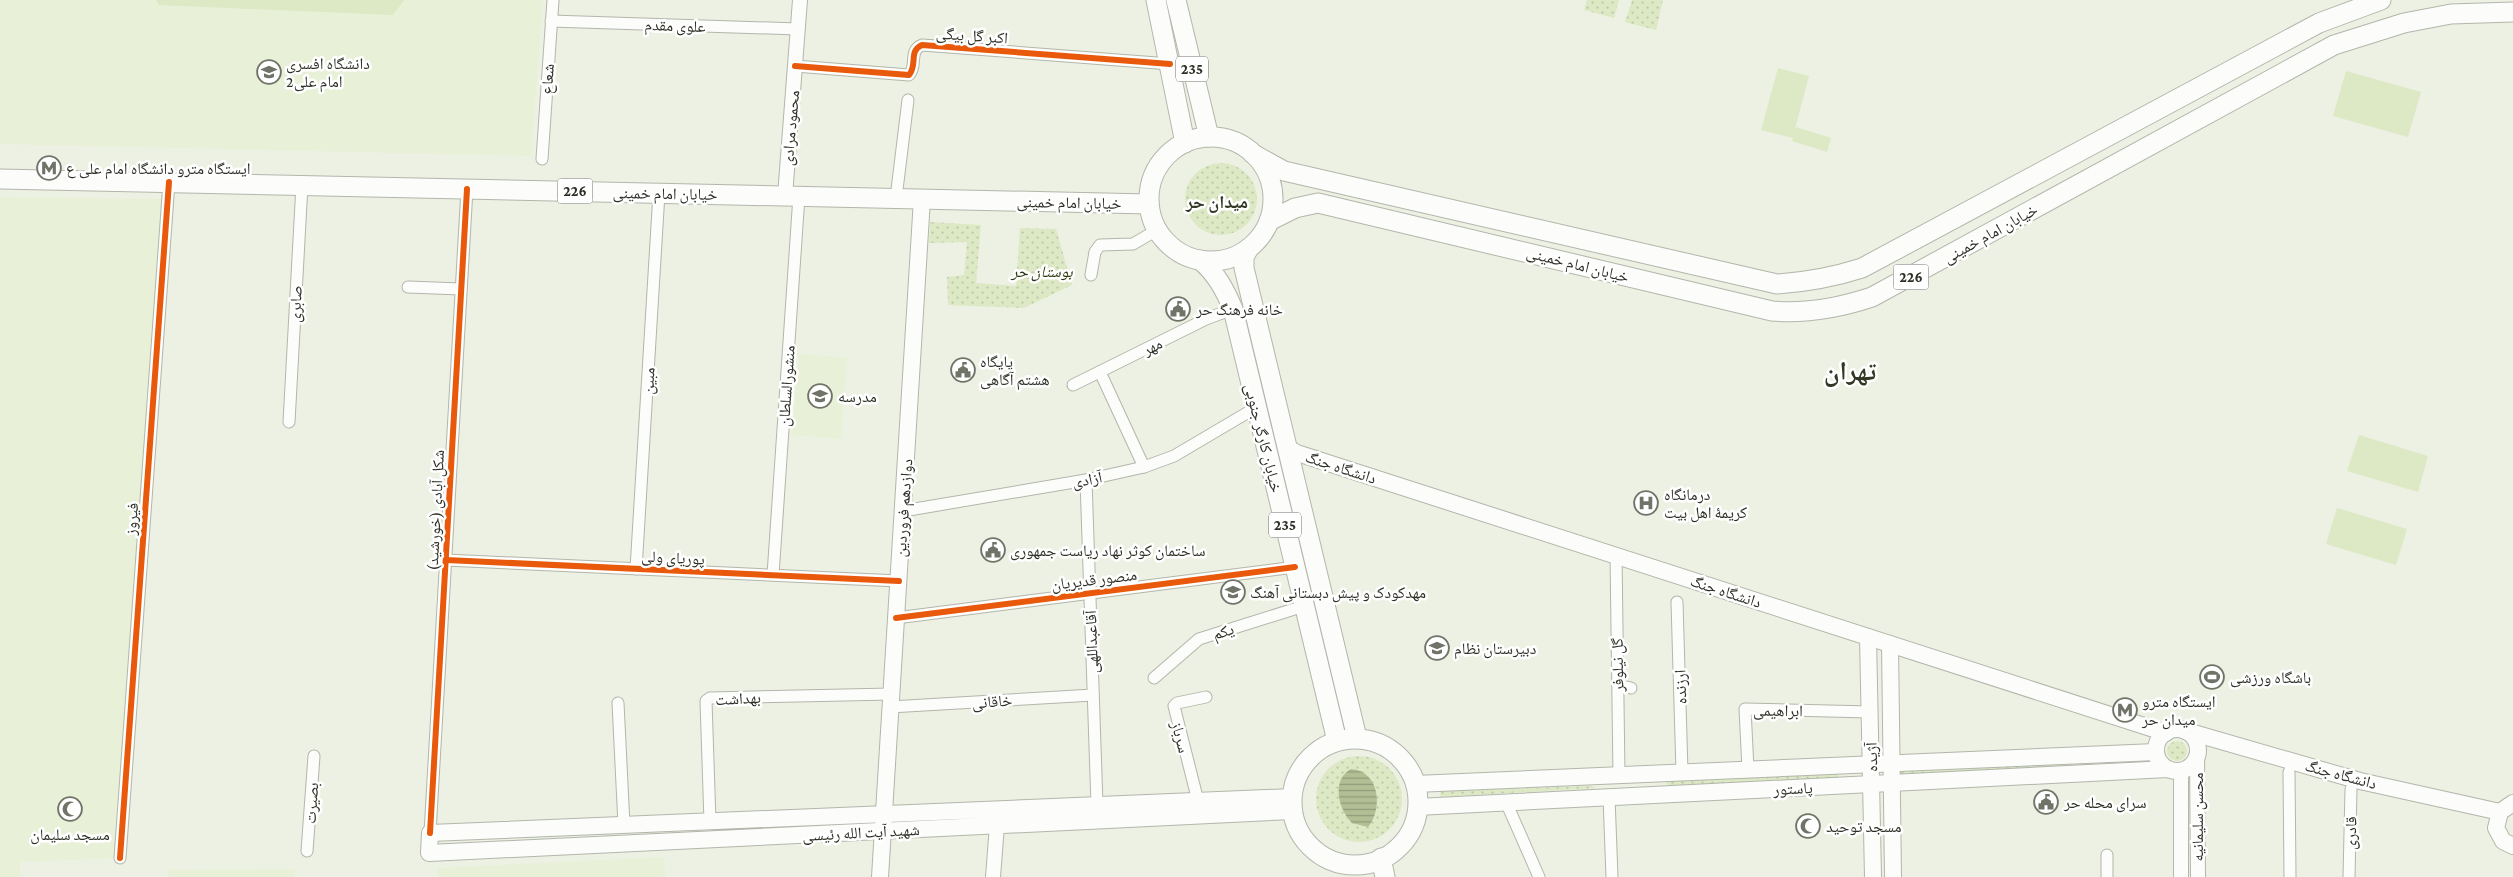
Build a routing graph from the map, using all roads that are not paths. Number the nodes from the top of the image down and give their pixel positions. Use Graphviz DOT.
graph roads {
  1 [pos="552,0"];
  2 [pos="800,0"];
  3 [pos="1156,0"];
  4 [pos="1176,0"];
  5 [pos="2381,0"];
  6 [pos="2438,0"];
  7 [pos="2513,12"];
  8 [pos="2451,14"];
  9 [pos="551,21"];
  10 [pos="798,29"];
  11 [pos="1170,64"];
  12 [pos="795,66"];
  13 [pos="908,100"];
  14 [pos="1209,137"];
  15 [pos="1185,143"];
  16 [pos="1253,154"];
  17 [pos="542,159"];
  18 [pos="2052,166"];
  19 [pos="0,179"];
  20 [pos="168,182"];
  21 [pos="302,185"];
  22 [pos="467,189"];
  23 [pos="659,193"];
  24 [pos="2064,193"];
  25 [pos="792,196"];
  26 [pos="896,198"];
  27 [pos="922,199"];
  28 [pos="1149,204"];
  29 [pos="1268,221"];
  30 [pos="1158,230"];
  31 [pos="1248,248"];
  32 [pos="1200,260"];
  33 [pos="1091,275"];
  34 [pos="408,287"];
  35 [pos="462,289"];
  36 [pos="1233,309"];
  37 [pos="1100,372"];
  38 [pos="1073,385"];
  39 [pos="1257,408"];
  40 [pos="289,422"];
  41 [pos="1288,448"];
  42 [pos="1144,467"];
  43 [pos="1086,480"];
  44 [pos="903,511"];
  45 [pos="1616,555"];
  46 [pos="446,560"];
  47 [pos="1295,567"];
  48 [pos="636,569"];
  49 [pos="773,575"];
  50 [pos="898,581"];
  51 [pos="1090,593"];
  52 [pos="1677,602"];
  53 [pos="1304,606"];
  54 [pos="896,618"];
  55 [pos="1868,637"];
  56 [pos="1890,644"];
  57 [pos="1154,678"];
  58 [pos="1618,685"];
  59 [pos="1631,688"];
  60 [pos="1093,694"];
  61 [pos="1206,697"];
  62 [pos="891,701"];
  63 [pos="618,703"];
  64 [pos="1870,712"];
  65 [pos="2139,725"];
  66 [pos="2182,730"];
  67 [pos="2166,733"];
  68 [pos="1357,738"];
  69 [pos="1337,741"];
  70 [pos="2156,751"];
  71 [pos="2197,751"];
  72 [pos="314,756"];
  73 [pos="1891,763"];
  74 [pos="1871,764"];
  75 [pos="1841,766"];
  76 [pos="1748,770"];
  77 [pos="2174,770"];
  78 [pos="1682,772"];
  79 [pos="2289,772"];
  80 [pos="1657,773"];
  81 [pos="1619,775"];
  82 [pos="1871,783"];
  83 [pos="1892,783"];
  84 [pos="1415,784"];
  85 [pos="1843,785"];
  86 [pos="2351,789"];
  87 [pos="1658,795"];
  88 [pos="1609,797"];
  89 [pos="1198,801"];
  90 [pos="1506,802"];
  91 [pos="1292,804"];
  92 [pos="1097,805"];
  93 [pos="1417,807"];
  94 [pos="2503,812"];
  95 [pos="884,814"];
  96 [pos="997,818"];
  97 [pos="710,822"];
  98 [pos="624,825"];
  99 [pos="883,831"];
  100 [pos="430,833"];
  101 [pos="2513,846"];
  102 [pos="307,851"];
  103 [pos="2107,855"];
  104 [pos="120,858"];
  105 [pos="1381,858"];
  106 [pos="1358,871"];
  107 [pos="880,877"];
  108 [pos="993,877"];
  109 [pos="1385,877"];
  110 [pos="1539,877"];
  111 [pos="1612,877"];
  112 [pos="1873,877"];
  113 [pos="1892,877"];
  114 [pos="2107,877"];
  115 [pos="2181,877"];
  116 [pos="2198,877"];
  117 [pos="2290,877"];
  118 [pos="2349,877"];
  1 -- 9 [label="street, شعاع"];
  2 -- 10 [label="street, محمود مرادی"];
  3 -- 11 [label="main road, 235"];
  4 -- 14 [label="main road, 235"];
  5 -- 18 [label="main road, خیابان امام خمینی / 226"];
  6 -- 8 [label="main road"];
  7 -- 8 [label="main road, خیابان امام خمینی / 226"];
  8 -- 24 [label="main road, خیابان امام خمینی / 226"];
  9 -- 10 [label="street, علوی مقدم"];
  9 -- 17 [label="street, شعاع"];
  10 -- 12 [label="street, محمود مرادی"];
  11 -- 12 [label="street, اکبر گل بیگی"];
  11 -- 15 [label="main road, 235"];
  12 -- 25 [label="street, محمود مرادی"];
  13 -- 26 [label="street"];
  14 -- 15 [label="main road"];
  14 -- 16 [label="main road"];
  15 -- 28 [label="main road"];
  16 -- 18 [label="main road, خیابان امام خمینی / 226"];
  16 -- 29 [label="main road"];
  18 -- 24 [label="main road"];
  19 -- 20 [label="main road, خیابان امام خمینی / 226"];
  20 -- 21 [label="main road, خیابان امام خمینی / 226"];
  20 -- 104 [label="street, فیروز"];
  21 -- 22 [label="main road, خیابان امام خمینی / 226"];
  21 -- 40 [label="street, صابری"];
  22 -- 23 [label="main road, خیابان امام خمینی / 226"];
  22 -- 35 [label="street, شکل آبادی (خورشید)"];
  23 -- 25 [label="main road, خیابان امام خمینی / 226"];
  23 -- 48 [label="street, مبین"];
  24 -- 29 [label="main road, خیابان امام خمینی / 226"];
  25 -- 26 [label="main road, خیابان امام خمینی / 226"];
  25 -- 49 [label="street, منشورالسلطان"];
  26 -- 27 [label="main road, خیابان امام خمینی / 226"];
  27 -- 28 [label="main road, خیابان امام خمینی / 226"];
  27 -- 44 [label="main road, دوازدهم فروردین"];
  28 -- 30 [label="main road"];
  29 -- 31 [label="main road"];
  30 -- 32 [label="main road"];
  30 -- 33 [label="street"];
  31 -- 32 [label="main road"];
  31 -- 41 [label="main road, خیابان کارگر جنوبی / 235"];
  32 -- 36 [label="main road, خیابان کارگر جنوبی / 235"];
  34 -- 35 [label="street"];
  35 -- 46 [label="street, شکل آبادی (خورشید)"];
  36 -- 37 [label="street, مهر"];
  36 -- 39 [label="main road, خیابان کارگر جنوبی / 235"];
  37 -- 38 [label="street, مهر"];
  37 -- 42 [label="street"];
  39 -- 42 [label="street, آزادی"];
  39 -- 47 [label="main road, خیابان کارگر جنوبی / 235"];
  41 -- 45 [label="main road, دانشگاه جنگ"];
  41 -- 68 [label="main road, خیابان کارگر جنوبی / 235"];
  42 -- 43 [label="street, آزادی"];
  43 -- 44 [label="street, آزادی"];
  43 -- 51 [label="street, آقاعبداللهی"];
  44 -- 50 [label="main road, دوازدهم فروردین"];
  45 -- 55 [label="main road, دانشگاه جنگ"];
  45 -- 58 [label="street, گل نیلوفر"];
  46 -- 48 [label="street, پوریای ولی"];
  46 -- 100 [label="street, شکل آبادی (خورشید)"];
  47 -- 51 [label="street, منصور قدیریان"];
  47 -- 53 [label="main road, خیابان کارگر جنوبی / 235"];
  48 -- 49 [label="street, پوریای ولی"];
  49 -- 50 [label="street, پوریای ولی"];
  50 -- 54 [label="main road, دوازدهم فروردین"];
  51 -- 54 [label="street, منصور قدیریان"];
  51 -- 60 [label="street, آقاعبداللهی"];
  52 -- 78 [label="street, ارزنده"];
  53 -- 57 [label="street, یکم"];
  53 -- 69 [label="main road, خیابان کارگر جنوبی / 235"];
  54 -- 62 [label="main road, دوازدهم فروردین"];
  55 -- 56 [label="main road, دانشگاه جنگ"];
  55 -- 64 [label="main road, آژیده"];
  56 -- 65 [label="main road, دانشگاه جنگ"];
  56 -- 73 [label="main road, آژیده"];
  58 -- 59 [label="street"];
  58 -- 81 [label="street, گل نیلوفر"];
  60 -- 62 [label="street, خاقانی"];
  60 -- 92 [label="street, آقاعبداللهی"];
  61 -- 89 [label="street, سرباز"];
  62 -- 95 [label="main road, دوازدهم فروردین"];
  62 -- 97 [label="street, بهداشت"];
  63 -- 98 [label="street"];
  64 -- 74 [label="main road, آژیده"];
  64 -- 76 [label="street, ابراهیمی"];
  65 -- 67 [label="main road, دانشگاه جنگ"];
  65 -- 70 [label="main road"];
  66 -- 67 [label="main road"];
  66 -- 71 [label="main road"];
  66 -- 94 [label="main road, دانشگاه جنگ"];
  67 -- 70 [label="main road"];
  68 -- 69 [label="main road"];
  68 -- 84 [label="main road"];
  69 -- 91 [label="main road"];
  70 -- 73 [label="main road, پاستور"];
  70 -- 77 [label="main road"];
  71 -- 77 [label="main road"];
  71 -- 79 [label="main road, دانشگاه جنگ"];
  71 -- 116 [label="street, محسن سلیمانیه"];
  72 -- 102 [label="street, بصیرت"];
  73 -- 74 [label="main road, پاستور"];
  73 -- 83 [label="main road, آژیده"];
  74 -- 75 [label="main road, پاستور"];
  74 -- 82 [label="main road, آژیده"];
  75 -- 76 [label="main road, پاستور"];
  75 -- 85 [label="main road"];
  76 -- 78 [label="main road, پاستور"];
  77 -- 83 [label="main road, پاستور"];
  77 -- 115 [label="street, محسن سلیمانیه"];
  78 -- 80 [label="main road, پاستور"];
  79 -- 86 [label="main road, دانشگاه جنگ"];
  79 -- 117 [label="street"];
  80 -- 81 [label="main road, پاستور"];
  80 -- 87 [label="main road"];
  81 -- 84 [label="main road, پاستور"];
  82 -- 83 [label="main road, پاستور"];
  82 -- 85 [label="main road, پاستور"];
  82 -- 112 [label="main road, آژیده"];
  83 -- 113 [label="main road, آژیده"];
  84 -- 93 [label="main road"];
  85 -- 87 [label="main road, پاستور"];
  86 -- 94 [label="main road, دانشگاه جنگ"];
  86 -- 118 [label="street, قادری"];
  87 -- 88 [label="main road, پاستور"];
  88 -- 90 [label="main road, پاستور"];
  88 -- 111 [label="street"];
  89 -- 91 [label="main road, شهید آیت الله رئیسی"];
  89 -- 92 [label="main road, شهید آیت الله رئیسی"];
  90 -- 93 [label="main road, پاستور"];
  90 -- 110 [label="street"];
  91 -- 96 [label="main road, شهید آیت الله رئیسی"];
  91 -- 106 [label="main road"];
  92 -- 96 [label="main road, شهید آیت الله رئیسی"];
  93 -- 105 [label="main road"];
  94 -- 101 [label="main road"];
  95 -- 96 [label="main road, شهید آیت الله رئیسی"];
  95 -- 97 [label="main road, شهید آیت الله رئیسی"];
  95 -- 99 [label="main road, دوازدهم فروردین"];
  96 -- 99 [label="main road, شهید آیت الله رئیسی"];
  96 -- 108 [label="street"];
  97 -- 98 [label="main road, شهید آیت الله رئیسی"];
  98 -- 100 [label="main road, شهید آیت الله رئیسی"];
  99 -- 100 [label="main road, شهید آیت الله رئیسی"];
  99 -- 107 [label="main road, دوازدهم فروردین"];
  103 -- 114 [label="street"];
  105 -- 106 [label="main road"];
  105 -- 109 [label="main road"];
}
